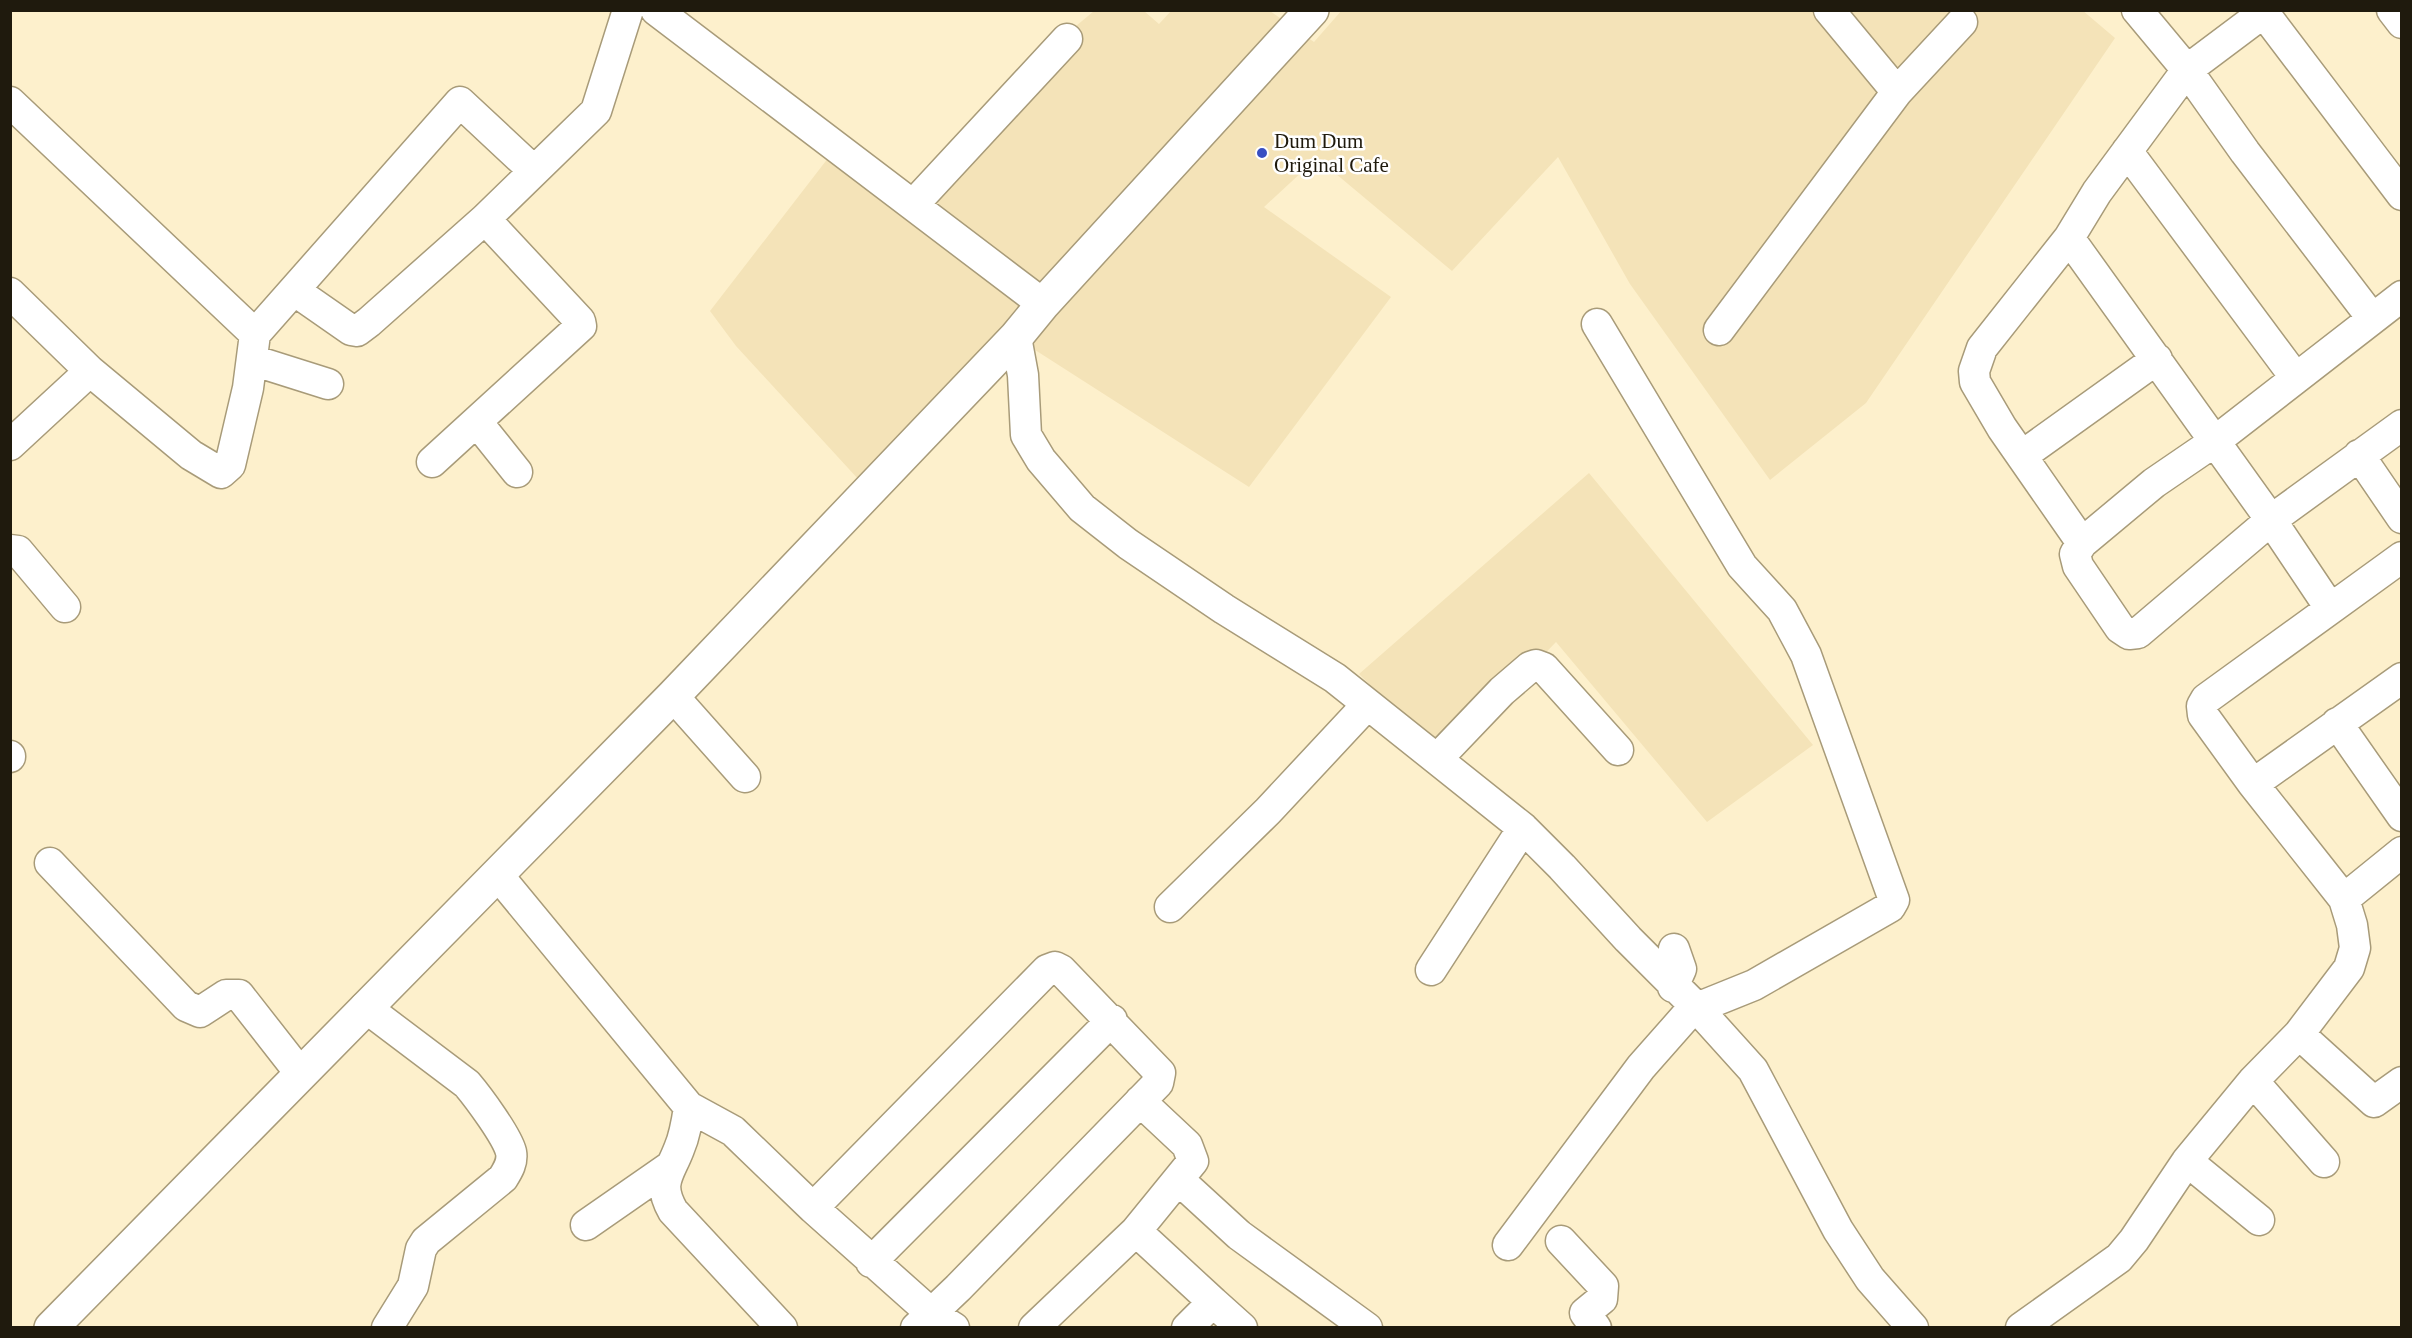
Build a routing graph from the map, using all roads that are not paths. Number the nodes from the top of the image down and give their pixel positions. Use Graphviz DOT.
graph roads {
  1 [pos="628,10"];
  2 [pos="656,10"];
  3 [pos="1829,10"];
  4 [pos="2137,10"];
  5 [pos="2392,10"];
  6 [pos="1311,11"];
  7 [pos="2265,12"];
  8 [pos="1962,22"];
  9 [pos="2402,23"];
  10 [pos="1067,39"];
  11 [pos="2187,70"];
  12 [pos="1897,92"];
  13 [pos="10,102"];
  14 [pos="2127,151"];
  15 [pos="534,171"];
  16 [pos="2402,195"];
  17 [pos="913,205"];
  18 [pos="485,219"];
  19 [pos="2068,238"];
  20 [pos="294,291"];
  21 [pos="10,293"];
  22 [pos="2402,296"];
  23 [pos="2372,318"];
  24 [pos="1028,322"];
  25 [pos="1597,324"];
  26 [pos="1719,330"];
  27 [pos="253,347"];
  28 [pos="2157,359"];
  29 [pos="90,371"];
  30 [pos="2295,377"];
  31 [pos="328,384"];
  32 [pos="477,422"];
  33 [pos="2402,425"];
  34 [pos="2214,442"];
  35 [pos="10,445"];
  36 [pos="2024,455"];
  37 [pos="2359,455"];
  38 [pos="432,462"];
  39 [pos="517,472"];
  40 [pos="2402,518"];
  41 [pos="2271,520"];
  42 [pos="2082,543"];
  43 [pos="10,550"];
  44 [pos="2402,556"];
  45 [pos="65,607"];
  46 [pos="2330,608"];
  47 [pos="2402,678"];
  48 [pos="673,696"];
  49 [pos="1366,706"];
  50 [pos="2337,723"];
  51 [pos="1618,750"];
  52 [pos="1437,759"];
  53 [pos="745,777"];
  54 [pos="2253,784"];
  55 [pos="2402,816"];
  56 [pos="1523,828"];
  57 [pos="2402,852"];
  58 [pos="50,863"];
  59 [pos="497,874"];
  60 [pos="2344,899"];
  61 [pos="1170,907"];
  62 [pos="1674,949"];
  63 [pos="1431,970"];
  64 [pos="1673,987"];
  65 [pos="365,1007"];
  66 [pos="1697,1008"];
  67 [pos="1112,1020"];
  68 [pos="2299,1034"];
  69 [pos="300,1073"];
  70 [pos="2253,1081"];
  71 [pos="2402,1082"];
  72 [pos="1140,1101"];
  73 [pos="690,1107"];
  74 [pos="2187,1161"];
  75 [pos="2324,1162"];
  76 [pos="668,1168"];
  77 [pos="1179,1180"];
  78 [pos="813,1208"];
  79 [pos="2259,1220"];
  80 [pos="586,1225"];
  81 [pos="1136,1231"];
  82 [pos="1561,1241"];
  83 [pos="1508,1245"];
  84 [pos="871,1262"];
  85 [pos="1213,1302"];
  86 [pos="934,1323"];
  87 [pos="1583,1323"];
  88 [pos="51,1328"];
  89 [pos="387,1328"];
  90 [pos="782,1328"];
  91 [pos="1034,1328"];
  92 [pos="1187,1328"];
  93 [pos="1242,1328"];
  94 [pos="1367,1328"];
  95 [pos="1913,1328"];
  96 [pos="2021,1328"];
  1 -- 15 [label="street"];
  2 -- 17 [label="street"];
  3 -- 12 [label="street"];
  4 -- 11 [label="street"];
  5 -- 9 [label="street"];
  6 -- 24 [label="main road"];
  7 -- 11 [label="street"];
  7 -- 16 [label="street"];
  8 -- 12 [label="street"];
  10 -- 17 [label="street"];
  11 -- 14 [label="street"];
  11 -- 23 [label="street"];
  12 -- 26 [label="street"];
  13 -- 27 [label="street"];
  14 -- 19 [label="street"];
  14 -- 30 [label="street"];
  15 -- 18 [label="street"];
  15 -- 20 [label="street"];
  17 -- 24 [label="street"];
  18 -- 20 [label="street"];
  18 -- 32 [label="street"];
  19 -- 28 [label="street"];
  19 -- 36 [label="street"];
  20 -- 27 [label="street"];
  21 -- 29 [label="street"];
  22 -- 23 [label="street"];
  23 -- 30 [label="street"];
  24 -- 48 [label="main road"];
  24 -- 49 [label="street"];
  25 -- 66 [label="street"];
  27 -- 29 [label="street"];
  27 -- 31 [label="street"];
  28 -- 34 [label="street"];
  28 -- 36 [label="street"];
  29 -- 35 [label="street"];
  30 -- 34 [label="street"];
  32 -- 38 [label="street"];
  32 -- 39 [label="street"];
  33 -- 37 [label="street"];
  34 -- 41 [label="street"];
  34 -- 42 [label="street"];
  36 -- 42 [label="street"];
  37 -- 40 [label="street"];
  37 -- 41 [label="street"];
  41 -- 42 [label="street"];
  41 -- 46 [label="street"];
  43 -- 45 [label="street"];
  44 -- 46 [label="street"];
  46 -- 54 [label="street"];
  47 -- 50 [label="street"];
  48 -- 53 [label="street"];
  48 -- 59 [label="main road"];
  49 -- 52 [label="street"];
  49 -- 61 [label="street"];
  50 -- 54 [label="street"];
  50 -- 55 [label="street"];
  51 -- 52 [label="street"];
  52 -- 56 [label="street"];
  54 -- 60 [label="street"];
  56 -- 63 [label="street"];
  56 -- 64 [label="street"];
  57 -- 60 [label="street"];
  58 -- 69 [label="street"];
  59 -- 65 [label="main road"];
  59 -- 73 [label="street"];
  60 -- 68 [label="street"];
  62 -- 64 [label="street"];
  64 -- 66 [label="street"];
  65 -- 69 [label="main road"];
  65 -- 89 [label="street"];
  66 -- 83 [label="street"];
  66 -- 95 [label="street"];
  67 -- 72 [label="street"];
  67 -- 78 [label="street"];
  67 -- 84 [label="street"];
  68 -- 70 [label="street"];
  68 -- 71 [label="street"];
  69 -- 88 [label="main road"];
  70 -- 74 [label="street"];
  70 -- 75 [label="street"];
  72 -- 77 [label="street"];
  72 -- 86 [label="street"];
  73 -- 76 [label="street"];
  73 -- 78 [label="street"];
  74 -- 79 [label="street"];
  74 -- 96 [label="street"];
  76 -- 80 [label="street"];
  76 -- 90 [label="street"];
  77 -- 81 [label="street"];
  77 -- 94 [label="street"];
  78 -- 84 [label="street"];
  81 -- 85 [label="street"];
  81 -- 91 [label="street"];
  82 -- 87 [label="street"];
  84 -- 86 [label="street"];
  85 -- 92 [label="street"];
  85 -- 93 [label="street"];
}
